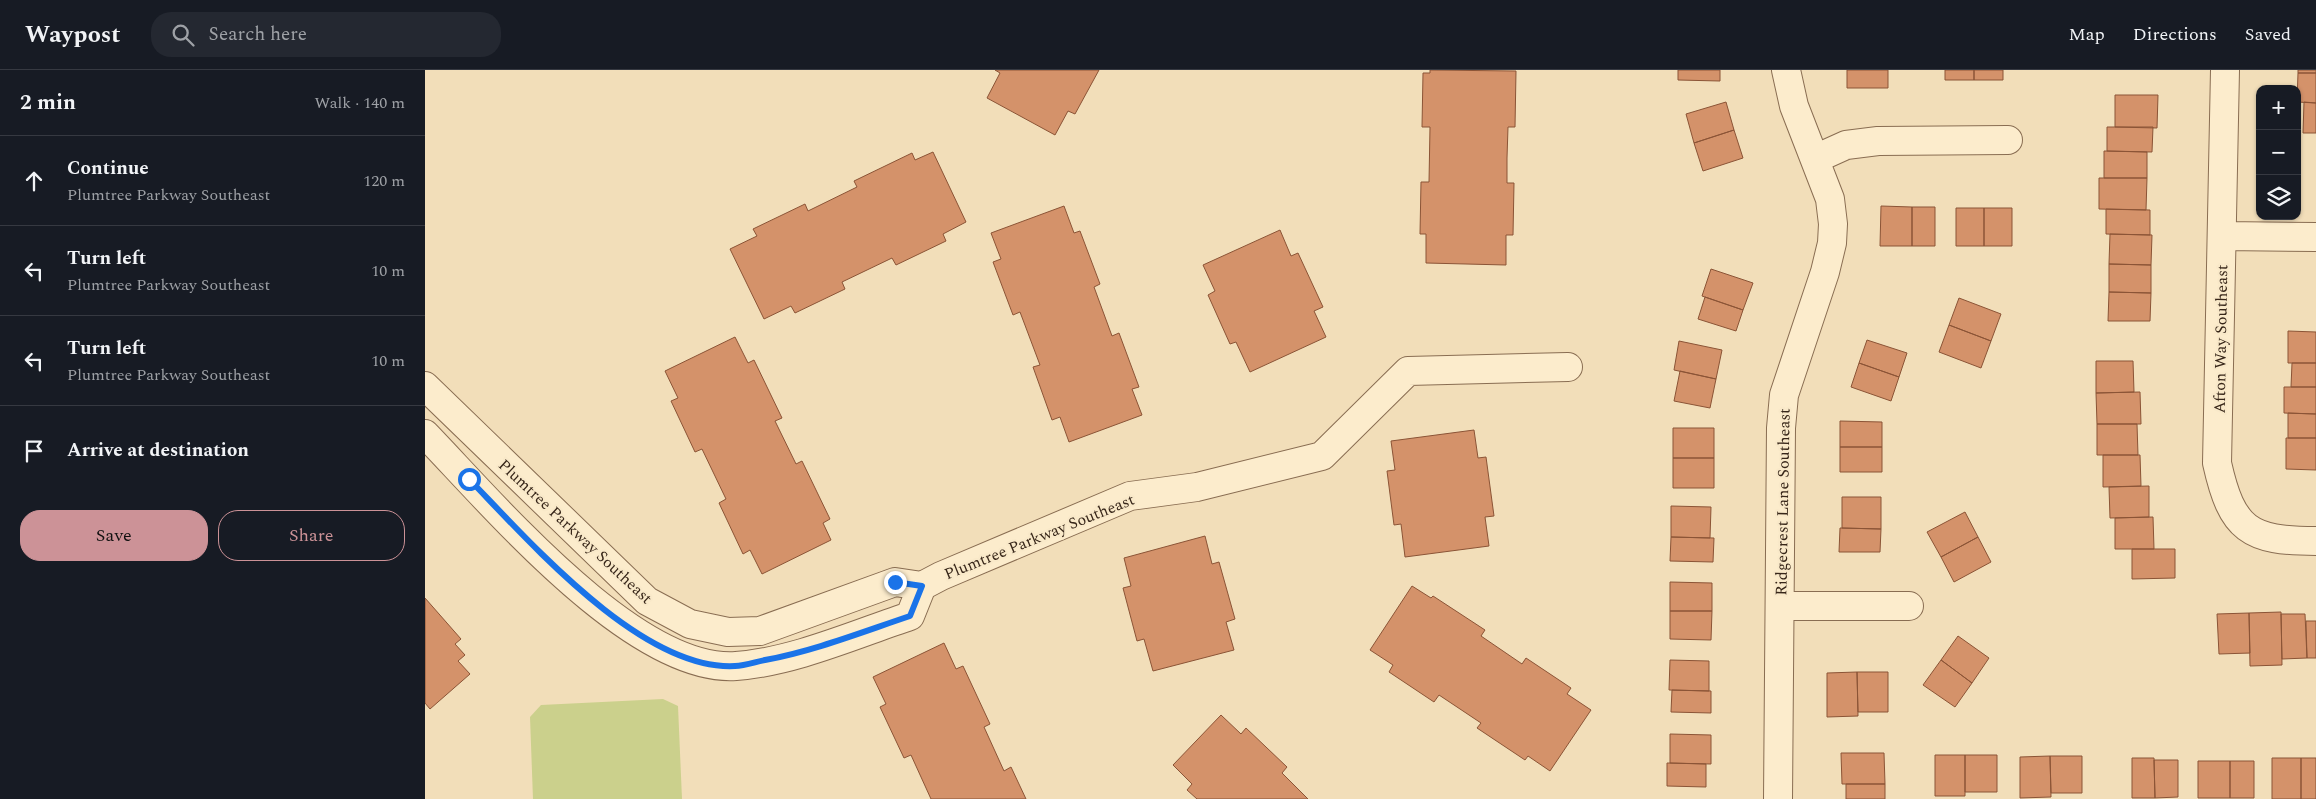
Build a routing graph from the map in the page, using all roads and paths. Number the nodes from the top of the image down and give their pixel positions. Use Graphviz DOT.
graph roads {
  1 [pos="1786,70"];
  2 [pos="2225,70"];
  3 [pos="2008,140"];
  4 [pos="1815,159"];
  5 [pos="2223,236"];
  6 [pos="2316,237"];
  7 [pos="1568,367"];
  8 [pos="425,386"];
  9 [pos="425,434"];
  10 [pos="2316,541"];
  11 [pos="922,586"];
  12 [pos="1781,606"];
  13 [pos="1909,606"];
  14 [pos="1778,799"];
  1 -- 4 [label="street, Ridgecrest Lane Southeast"];
  2 -- 5 [label="street, Afton Way Southeast"];
  3 -- 4 [label="street"];
  4 -- 12 [label="street, Ridgecrest Lane Southeast"];
  5 -- 6 [label="street"];
  5 -- 10 [label="street, Afton Way Southeast"];
  7 -- 11 [label="street, Plumtree Parkway Southeast"];
  8 -- 11 [label="street, Plumtree Parkway Southeast"];
  9 -- 11 [label="street"];
  12 -- 13 [label="street"];
  12 -- 14 [label="street, Ridgecrest Lane Southeast"];
}
